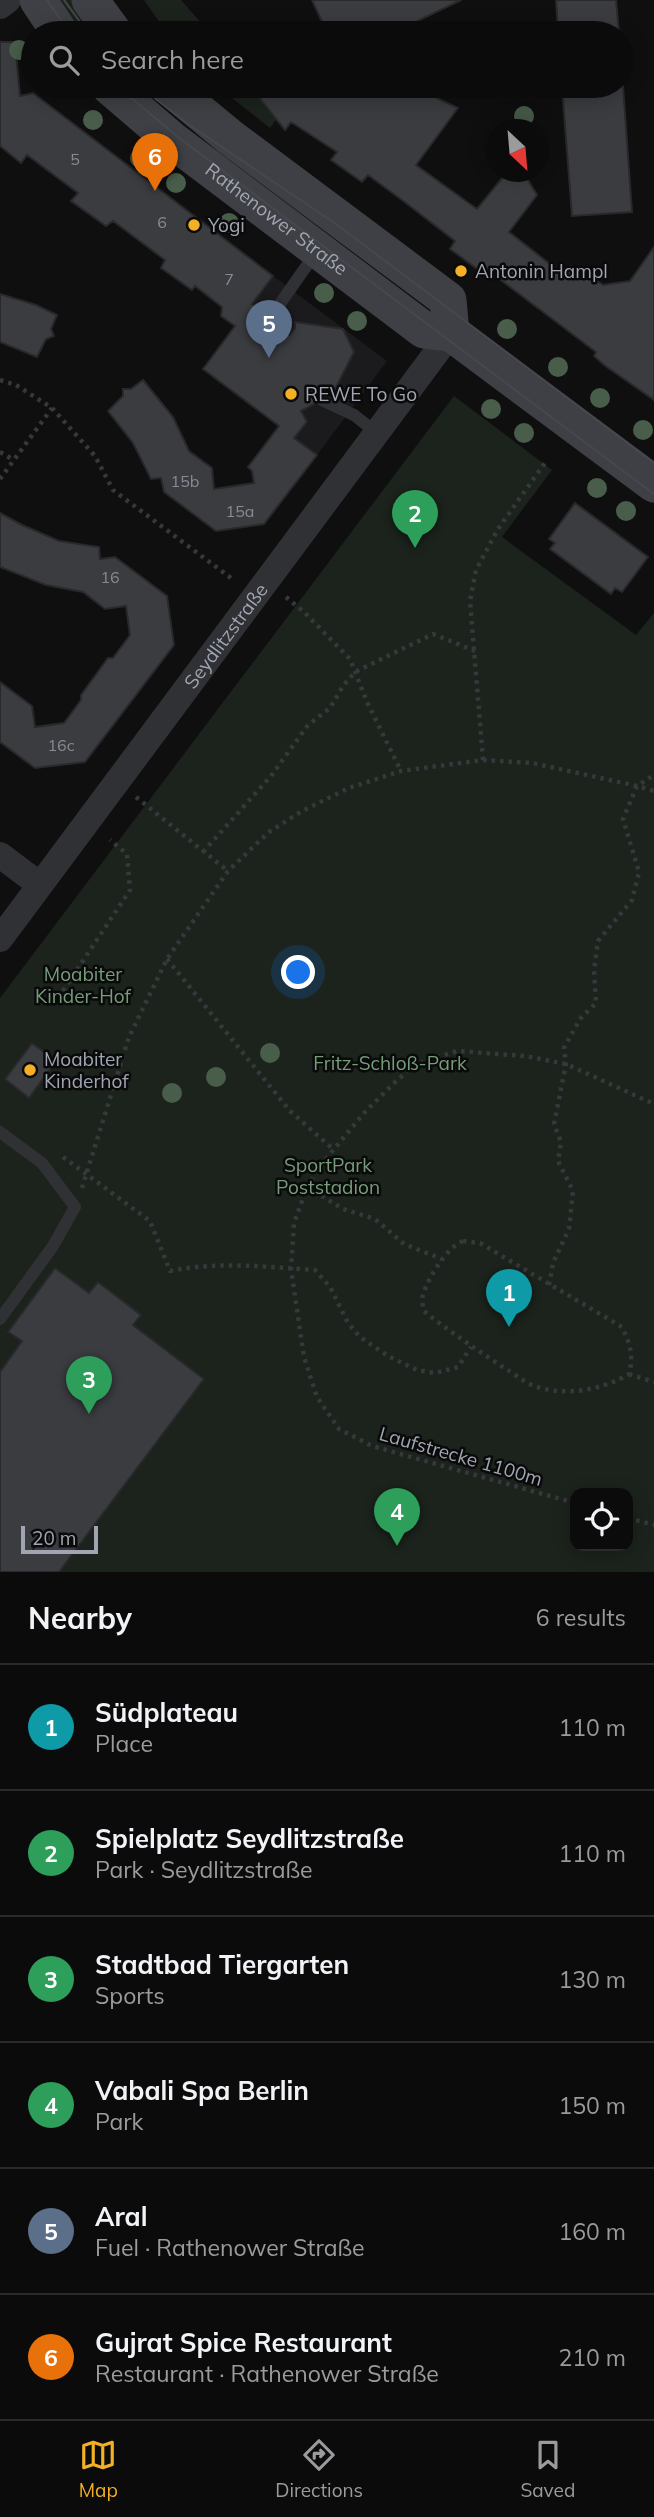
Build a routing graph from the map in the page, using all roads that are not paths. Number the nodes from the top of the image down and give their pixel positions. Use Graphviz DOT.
graph roads {
  1 [pos="8,0"];
  2 [pos="38,0"];
  3 [pos="90,0"];
  4 [pos="0,6"];
  5 [pos="52,21"];
  6 [pos="105,21"];
  7 [pos="123,98"];
  8 [pos="183,98"];
  9 [pos="318,250"];
  10 [pos="286,327"];
  11 [pos="451,333"];
  12 [pos="322,400"];
  13 [pos="377,433"];
  14 [pos="654,484"];
  15 [pos="0,855"];
  16 [pos="40,885"];
  17 [pos="0,939"];
  18 [pos="0,1132"];
  19 [pos="0,1318"];
  1 -- 4 [label="street"];
  2 -- 5 [label="main road"];
  3 -- 6 [label="main road"];
  7 -- 9 [label="main road, Rathenower Straße"];
  8 -- 11 [label="main road, Rathenower Straße"];
  9 -- 10 [label="lane"];
  9 -- 11 [label="main road, Rathenower Straße"];
  11 -- 13 [label="street, Seydlitzstraße"];
  11 -- 14 [label="main road, Rathenower Straße"];
  12 -- 13 [label="lane"];
  13 -- 16 [label="street, Seydlitzstraße"];
  15 -- 16 [label="street"];
  16 -- 17 [label="street, Seydlitzstraße"];
  18 -- 19 [label="lane"];
}
